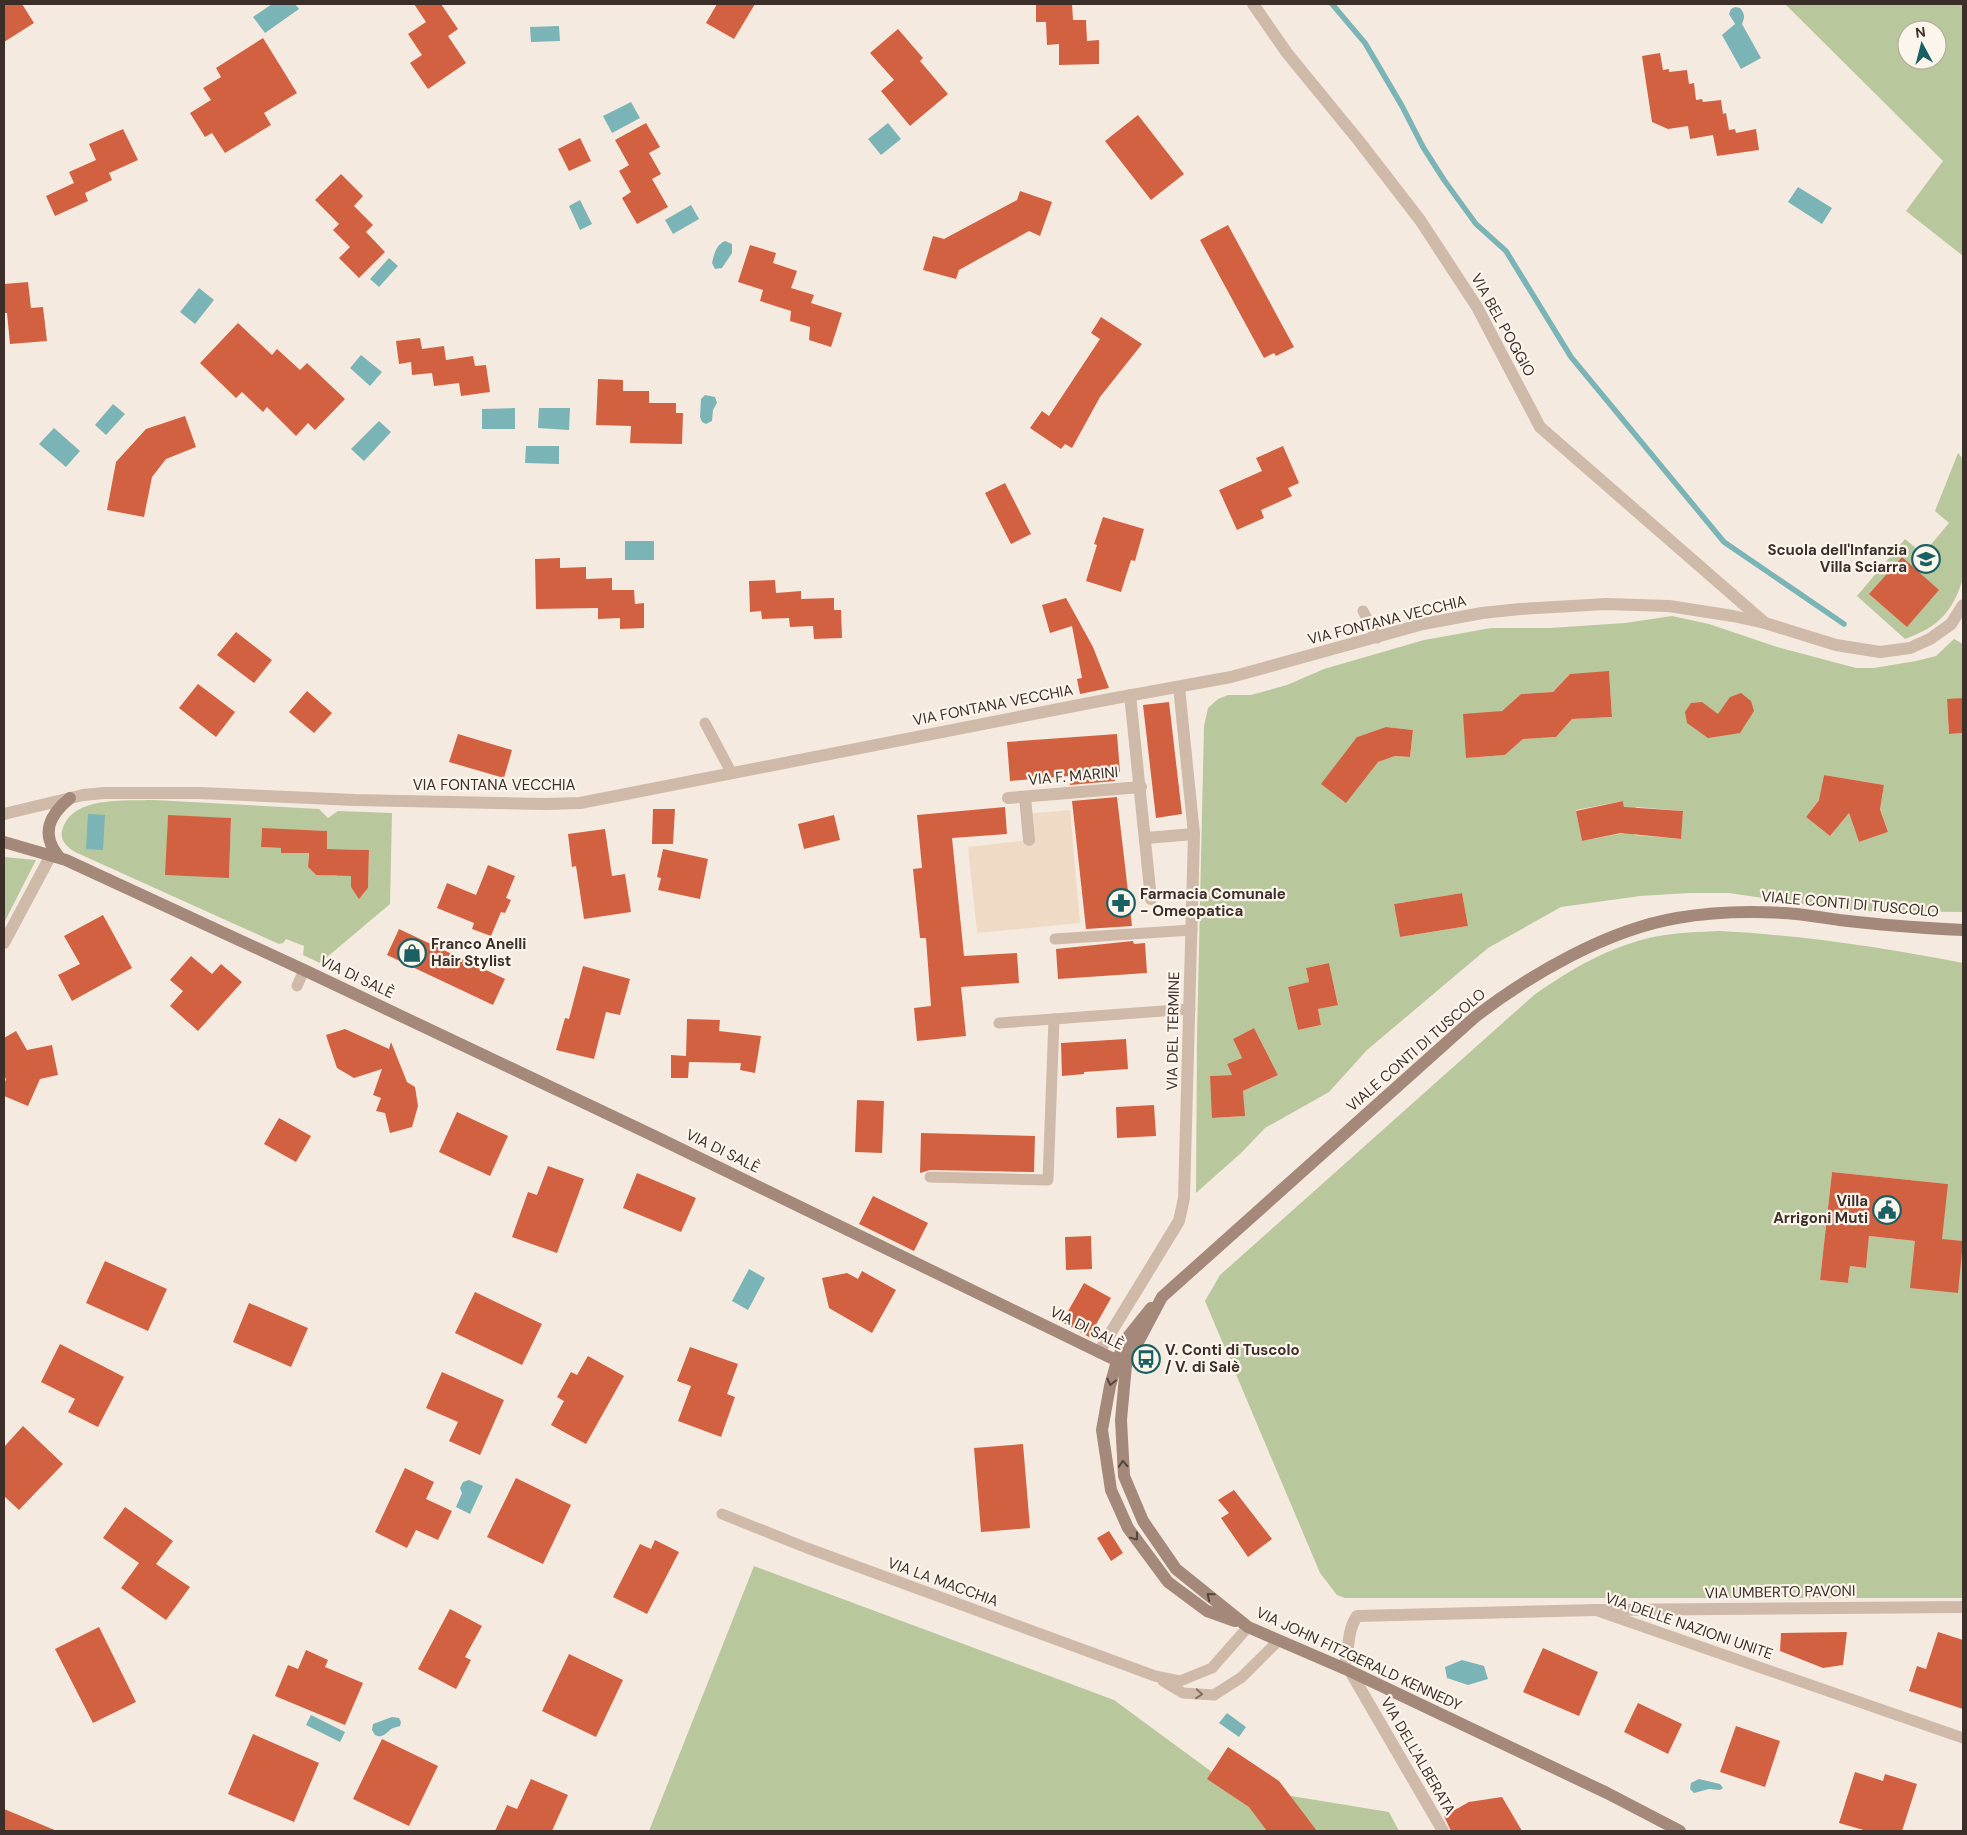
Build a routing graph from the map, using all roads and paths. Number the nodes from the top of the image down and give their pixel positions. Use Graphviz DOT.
graph roads {
  1 [pos="1253,4"];
  2 [pos="1963,605"];
  3 [pos="1363,611"];
  4 [pos="1764,623"];
  5 [pos="1378,638"];
  6 [pos="1179,687"];
  7 [pos="1130,695"];
  8 [pos="705,723"];
  9 [pos="731,772"];
  10 [pos="1141,787"];
  11 [pos="1025,797"];
  12 [pos="70,798"];
  13 [pos="1008,798"];
  14 [pos="4,814"];
  15 [pos="1194,834"];
  16 [pos="1146,838"];
  17 [pos="1029,840"];
  18 [pos="4,842"];
  19 [pos="55,856"];
  20 [pos="1152,899"];
  21 [pos="1192,930"];
  22 [pos="1963,930"];
  23 [pos="1055,939"];
  24 [pos="4,943"];
  25 [pos="304,970"];
  26 [pos="297,986"];
  27 [pos="1190,1009"];
  28 [pos="1054,1019"];
  29 [pos="999,1023"];
  30 [pos="930,1177"];
  31 [pos="1099,1352"];
  32 [pos="1122,1363"];
  33 [pos="722,1514"];
  34 [pos="1963,1607"];
  35 [pos="1596,1610"];
  36 [pos="1248,1627"];
  37 [pos="1279,1640"];
  38 [pos="1347,1670"];
  39 [pos="1155,1676"];
  40 [pos="1963,1738"];
  41 [pos="1443,1831"];
  42 [pos="1680,1831"];
  1 -- 4 [label="street, VIA BEL POGGIO"];
  2 -- 4 [label="street, VIA FONTANA VECCHIA"];
  3 -- 5 [label="lane"];
  4 -- 5 [label="street, VIA FONTANA VECCHIA"];
  5 -- 6 [label="street, VIA FONTANA VECCHIA"];
  6 -- 7 [label="street, VIA FONTANA VECCHIA"];
  6 -- 15 [label="street, VIA DEL TERMINE"];
  7 -- 9 [label="street, VIA FONTANA VECCHIA"];
  7 -- 10 [label="street"];
  8 -- 9 [label="lane"];
  9 -- 12 [label="street, VIA FONTANA VECCHIA"];
  10 -- 11 [label="street, VIA F. MARINI"];
  10 -- 16 [label="street"];
  11 -- 13 [label="street, VIA F. MARINI"];
  11 -- 17 [label="street"];
  12 -- 14 [label="street, VIA FONTANA VECCHIA"];
  12 -- 19 [label="main road"];
  15 -- 16 [label="street"];
  15 -- 21 [label="street, VIA DEL TERMINE"];
  16 -- 20 [label="street"];
  18 -- 19 [label="main road, VIA DI SALÈ"];
  19 -- 24 [label="street"];
  19 -- 25 [label="main road, VIA DI SALÈ"];
  21 -- 23 [label="lane"];
  21 -- 27 [label="street, VIA DEL TERMINE"];
  22 -- 32 [label="main road, VIALE CONTI DI TUSCOLO"];
  25 -- 26 [label="lane, VIA DI SALÈ"];
  25 -- 31 [label="main road, VIA DI SALÈ"];
  27 -- 28 [label="lane"];
  27 -- 31 [label="street, VIA DEL TERMINE"];
  28 -- 29 [label="lane"];
  28 -- 30 [label="lane"];
  31 -- 32 [label="main road, VIA DI SALÈ"];
  36 -- 32 [label="main road, VIA JOHN FITZGERALD KENNEDY, one-way"];
  32 -- 36 [label="main road, one-way"];
  33 -- 39 [label="lane, VIA LA MACCHIA"];
  34 -- 35 [label="street, VIA UMBERTO PAVONI"];
  35 -- 38 [label="street, VIA DELLE NAZIONI UNITE"];
  35 -- 40 [label="lane, VIA DELLE NAZIONI UNITE"];
  36 -- 37 [label="main road, VIA JOHN FITZGERALD KENNEDY"];
  36 -- 39 [label="lane, VIA LA MACCHIA"];
  37 -- 38 [label="main road, VIA JOHN FITZGERALD KENNEDY"];
  39 -- 37 [label="lane, VIA LA MACCHIA, one-way"];
  38 -- 41 [label="street, VIA DELL'ALBERATA"];
  38 -- 42 [label="main road, VIA JOHN FITZGERALD KENNEDY"];
}
